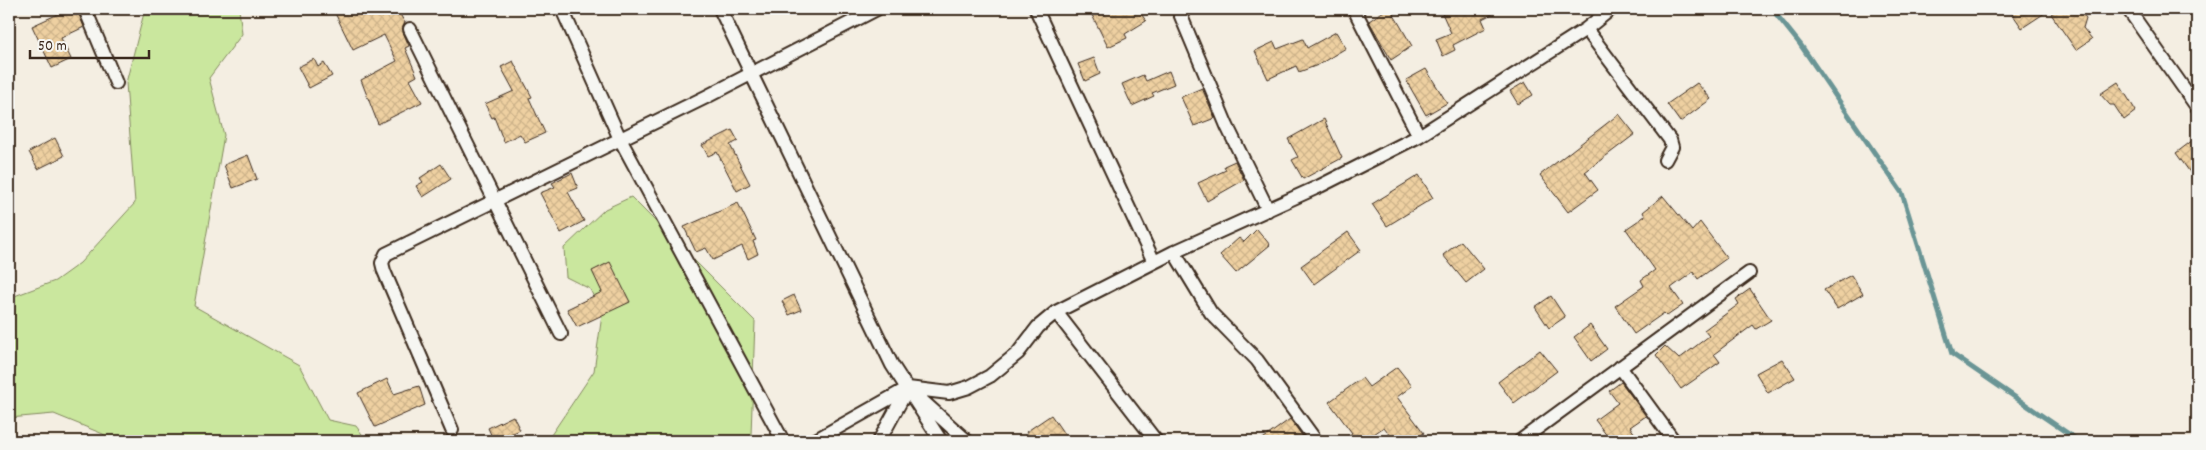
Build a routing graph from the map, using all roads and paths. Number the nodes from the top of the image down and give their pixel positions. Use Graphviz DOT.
graph roads {
  1 [pos="85,9"];
  2 [pos="562,9"];
  3 [pos="720,9"];
  4 [pos="876,9"];
  5 [pos="1036,9"];
  6 [pos="1178,9"];
  7 [pos="1354,9"];
  8 [pos="1611,9"];
  9 [pos="2128,9"];
  10 [pos="410,29"];
  11 [pos="1586,29"];
  12 [pos="751,74"];
  13 [pos="116,83"];
  14 [pos="2197,107"];
  15 [pos="1419,136"];
  16 [pos="620,139"];
  17 [pos="1665,160"];
  18 [pos="495,201"];
  19 [pos="1268,210"];
  20 [pos="1174,252"];
  21 [pos="1154,262"];
  22 [pos="1749,272"];
  23 [pos="1056,312"];
  24 [pos="562,334"];
  25 [pos="1620,367"];
  26 [pos="908,388"];
  27 [pos="452,430"];
  28 [pos="783,441"];
  29 [pos="814,441"];
  30 [pos="879,441"];
  31 [pos="941,441"];
  32 [pos="967,441"];
  33 [pos="1156,441"];
  34 [pos="1316,441"];
  35 [pos="1520,441"];
  36 [pos="1674,441"];
  1 -- 13 [label="street"];
  2 -- 16 [label="street"];
  3 -- 12 [label="street"];
  4 -- 12 [label="street"];
  5 -- 21 [label="street"];
  6 -- 19 [label="street"];
  7 -- 15 [label="street"];
  8 -- 11 [label="street"];
  9 -- 14 [label="street"];
  10 -- 18 [label="street"];
  11 -- 15 [label="street"];
  11 -- 17 [label="street"];
  12 -- 16 [label="street"];
  12 -- 26 [label="street"];
  15 -- 19 [label="street"];
  16 -- 18 [label="street"];
  16 -- 28 [label="street"];
  18 -- 24 [label="street"];
  18 -- 27 [label="street"];
  19 -- 20 [label="street"];
  20 -- 21 [label="street"];
  20 -- 34 [label="street"];
  21 -- 23 [label="street"];
  22 -- 25 [label="street"];
  23 -- 26 [label="street"];
  23 -- 33 [label="street"];
  25 -- 35 [label="street"];
  25 -- 36 [label="street"];
  26 -- 29 [label="street"];
  26 -- 30 [label="street"];
  26 -- 31 [label="street"];
  26 -- 32 [label="street"];
}
